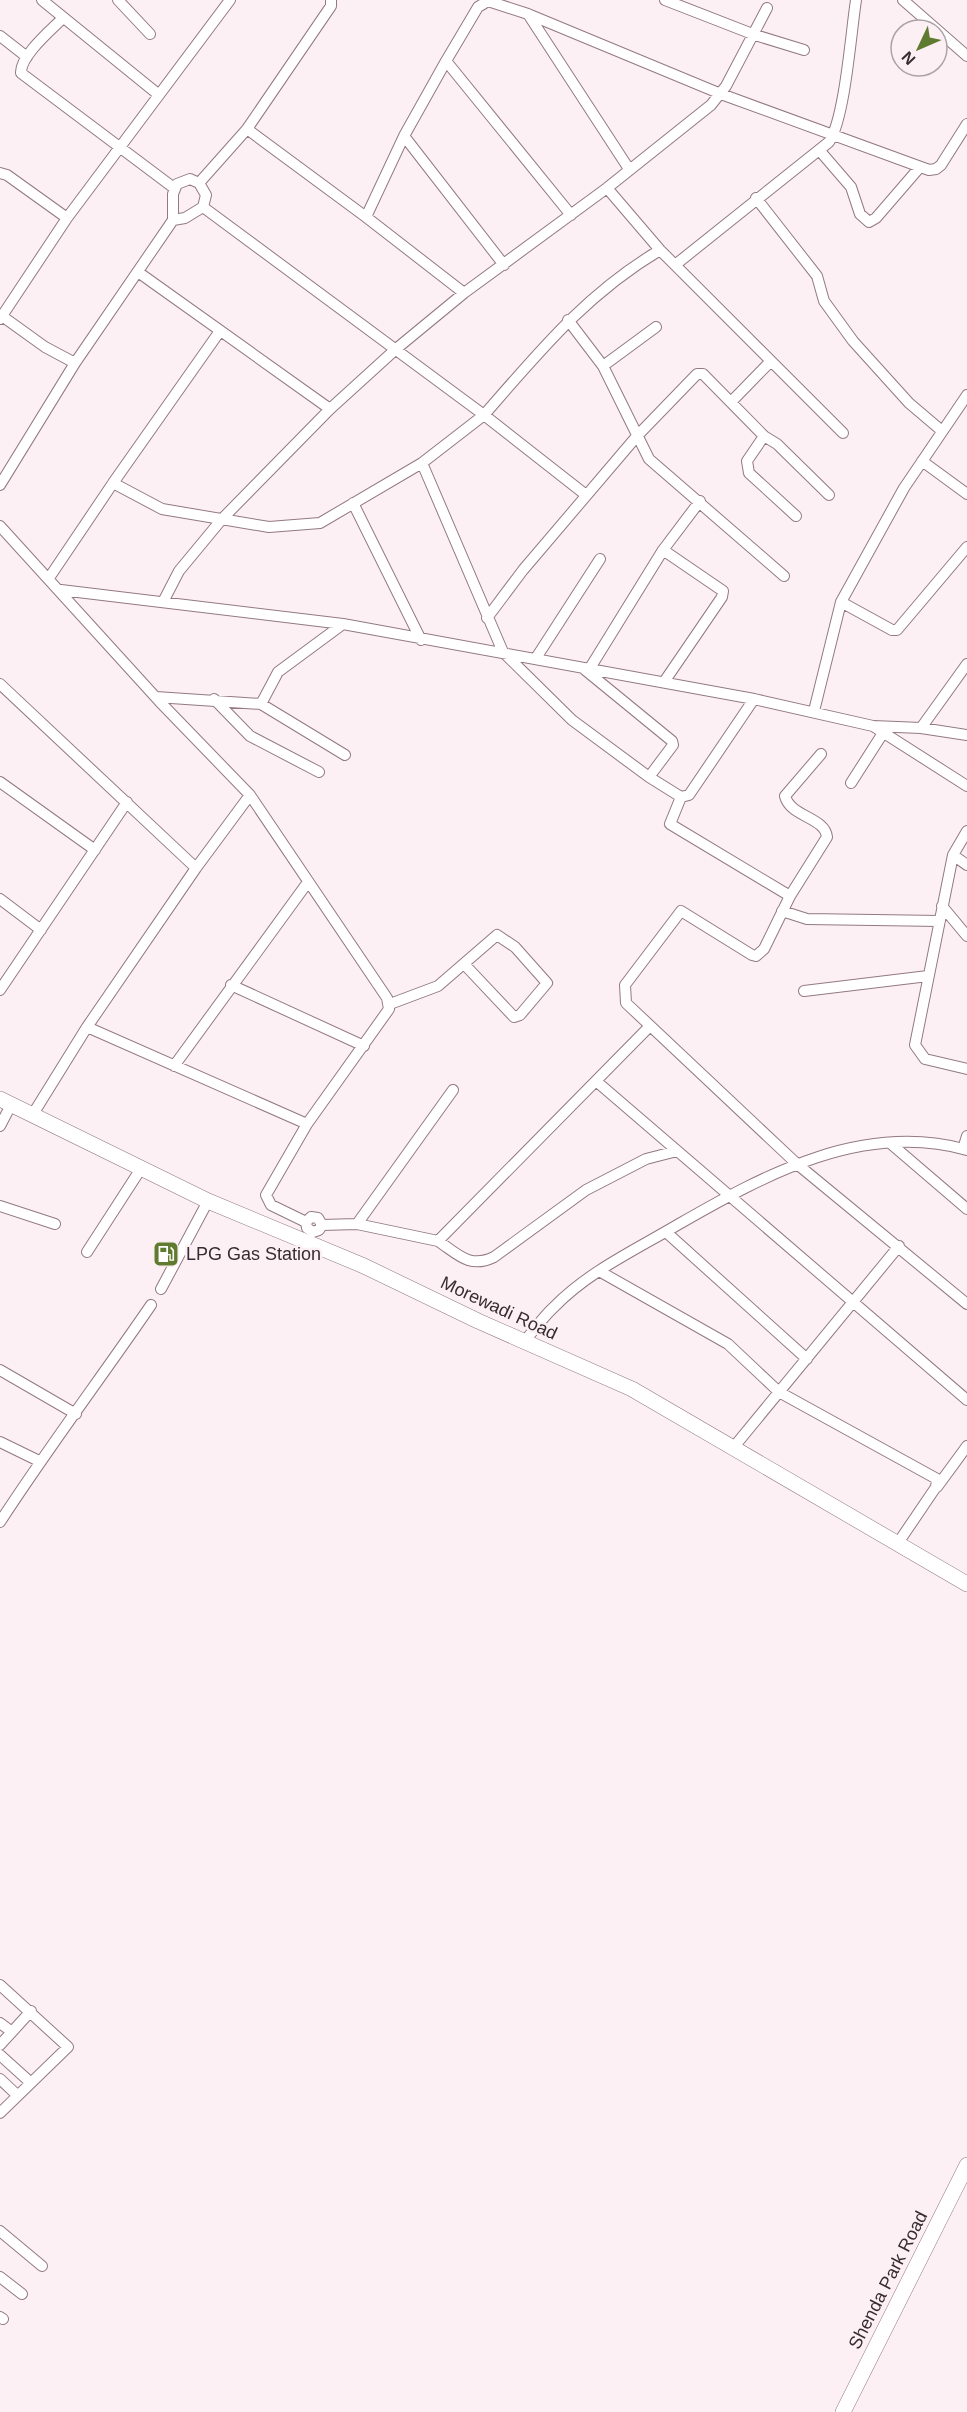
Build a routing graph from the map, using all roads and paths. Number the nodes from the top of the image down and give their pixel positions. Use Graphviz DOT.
graph roads {
  1 [pos="42,0"];
  2 [pos="118,0"];
  3 [pos="230,0"];
  4 [pos="331,0"];
  5 [pos="665,0"];
  6 [pos="856,0"];
  7 [pos="903,0"];
  8 [pos="767,8"];
  9 [pos="528,14"];
  10 [pos="63,18"];
  11 [pos="150,34"];
  12 [pos="755,35"];
  13 [pos="0,36"];
  14 [pos="804,50"];
  15 [pos="967,56"];
  16 [pos="27,57"];
  17 [pos="447,61"];
  18 [pos="721,94"];
  19 [pos="159,95"];
  20 [pos="967,124"];
  21 [pos="247,129"];
  22 [pos="404,136"];
  23 [pos="833,136"];
  24 [pos="119,149"];
  25 [pos="820,150"];
  26 [pos="920,167"];
  27 [pos="629,169"];
  28 [pos="0,173"];
  29 [pos="199,183"];
  30 [pos="174,188"];
  31 [pos="607,188"];
  32 [pos="756,198"];
  33 [pos="203,207"];
  34 [pos="572,215"];
  35 [pos="366,217"];
  36 [pos="67,218"];
  37 [pos="173,220"];
  38 [pos="660,250"];
  39 [pos="675,265"];
  40 [pos="504,266"];
  41 [pos="138,272"];
  42 [pos="464,293"];
  43 [pos="1,318"];
  44 [pos="568,320"];
  45 [pos="656,327"];
  46 [pos="220,331"];
  47 [pos="396,349"];
  48 [pos="771,361"];
  49 [pos="75,363"];
  50 [pos="603,366"];
  51 [pos="967,395"];
  52 [pos="732,401"];
  53 [pos="330,409"];
  54 [pos="484,415"];
  55 [pos="942,431"];
  56 [pos="843,433"];
  57 [pos="637,436"];
  58 [pos="764,436"];
  59 [pos="921,461"];
  60 [pos="422,463"];
  61 [pos="113,483"];
  62 [pos="0,485"];
  63 [pos="967,494"];
  64 [pos="586,495"];
  65 [pos="829,495"];
  66 [pos="700,501"];
  67 [pos="353,503"];
  68 [pos="796,516"];
  69 [pos="222,519"];
  70 [pos="0,526"];
  71 [pos="967,547"];
  72 [pos="663,550"];
  73 [pos="600,559"];
  74 [pos="784,576"];
  75 [pos="49,578"];
  76 [pos="61,590"];
  77 [pos="163,602"];
  78 [pos="841,602"];
  79 [pos="487,618"];
  80 [pos="343,624"];
  81 [pos="421,640"];
  82 [pos="503,652"];
  83 [pos="536,658"];
  84 [pos="967,664"];
  85 [pos="585,667"];
  86 [pos="664,682"];
  87 [pos="0,684"];
  88 [pos="156,697"];
  89 [pos="214,699"];
  90 [pos="754,699"];
  91 [pos="261,704"];
  92 [pos="814,711"];
  93 [pos="873,726"];
  94 [pos="921,728"];
  95 [pos="883,733"];
  96 [pos="967,735"];
  97 [pos="821,754"];
  98 [pos="345,755"];
  99 [pos="319,772"];
  100 [pos="649,777"];
  101 [pos="0,782"];
  102 [pos="851,783"];
  103 [pos="967,786"];
  104 [pos="250,795"];
  105 [pos="681,796"];
  106 [pos="127,802"];
  107 [pos="967,831"];
  108 [pos="95,850"];
  109 [pos="953,855"];
  110 [pos="967,865"];
  111 [pos="196,868"];
  112 [pos="308,882"];
  113 [pos="790,896"];
  114 [pos="0,900"];
  115 [pos="942,906"];
  116 [pos="783,911"];
  117 [pos="940,921"];
  118 [pos="41,930"];
  119 [pos="967,936"];
  120 [pos="464,964"];
  121 [pos="928,976"];
  122 [pos="231,985"];
  123 [pos="0,990"];
  124 [pos="804,991"];
  125 [pos="390,1004"];
  126 [pos="650,1026"];
  127 [pos="87,1027"];
  128 [pos="364,1046"];
  129 [pos="174,1066"];
  130 [pos="967,1069"];
  131 [pos="596,1081"];
  132 [pos="453,1090"];
  133 [pos="6,1102"];
  134 [pos="33,1114"];
  135 [pos="307,1124"];
  136 [pos="0,1126"];
  137 [pos="967,1136"];
  138 [pos="890,1143"];
  139 [pos="965,1150"];
  140 [pos="678,1152"];
  141 [pos="797,1164"];
  142 [pos="142,1167"];
  143 [pos="730,1195"];
  144 [pos="208,1202"];
  145 [pos="0,1206"];
  146 [pos="967,1209"];
  147 [pos="306,1222"];
  148 [pos="55,1224"];
  149 [pos="357,1224"];
  150 [pos="322,1225"];
  151 [pos="666,1232"];
  152 [pos="312,1238"];
  153 [pos="438,1241"];
  154 [pos="899,1246"];
  155 [pos="87,1252"];
  156 [pos="599,1271"];
  157 [pos="161,1290"];
  158 [pos="853,1303"];
  159 [pos="967,1304"];
  160 [pos="151,1305"];
  161 [pos="524,1342"];
  162 [pos="807,1359"];
  163 [pos="0,1370"];
  164 [pos="779,1392"];
  165 [pos="967,1400"];
  166 [pos="76,1414"];
  167 [pos="0,1442"];
  168 [pos="967,1446"];
  169 [pos="733,1448"];
  170 [pos="39,1461"];
  171 [pos="936,1487"];
  172 [pos="0,1522"];
  173 [pos="898,1543"];
  174 [pos="967,1584"];
  175 [pos="0,1985"];
  176 [pos="31,2011"];
  177 [pos="0,2023"];
  178 [pos="12,2032"];
  179 [pos="0,2045"];
  180 [pos="0,2055"];
  181 [pos="0,2079"];
  182 [pos="30,2082"];
  183 [pos="17,2095"];
  184 [pos="0,2113"];
  185 [pos="967,2164"];
  186 [pos="0,2231"];
  187 [pos="42,2266"];
  188 [pos="0,2277"];
  189 [pos="22,2294"];
  190 [pos="843,2412"];
  1 -- 10 [label="street"];
  2 -- 11 [label="street"];
  3 -- 19 [label="street"];
  4 -- 21 [label="street"];
  5 -- 12 [label="street"];
  6 -- 23 [label="street"];
  7 -- 15 [label="street"];
  8 -- 12 [label="street"];
  9 -- 17 [label="street"];
  9 -- 18 [label="street"];
  9 -- 27 [label="street"];
  10 -- 16 [label="street"];
  10 -- 19 [label="street"];
  12 -- 14 [label="street"];
  12 -- 18 [label="street"];
  13 -- 16 [label="street"];
  16 -- 24 [label="street"];
  17 -- 22 [label="street"];
  17 -- 34 [label="street"];
  18 -- 23 [label="street"];
  18 -- 27 [label="street"];
  19 -- 24 [label="street"];
  20 -- 26 [label="street"];
  21 -- 29 [label="street"];
  21 -- 35 [label="street"];
  22 -- 35 [label="street"];
  22 -- 40 [label="street"];
  23 -- 25 [label="street"];
  23 -- 26 [label="street"];
  24 -- 30 [label="street"];
  24 -- 36 [label="street"];
  25 -- 26 [label="street"];
  25 -- 32 [label="street"];
  27 -- 31 [label="street"];
  28 -- 36 [label="street"];
  29 -- 30 [label="street"];
  29 -- 33 [label="street"];
  30 -- 37 [label="street"];
  31 -- 34 [label="street"];
  31 -- 38 [label="street"];
  32 -- 39 [label="street"];
  32 -- 55 [label="street"];
  33 -- 37 [label="street"];
  33 -- 47 [label="street"];
  34 -- 40 [label="street"];
  35 -- 42 [label="street"];
  36 -- 43 [label="street"];
  37 -- 41 [label="street"];
  38 -- 39 [label="street"];
  38 -- 44 [label="street"];
  39 -- 48 [label="street"];
  40 -- 42 [label="street"];
  41 -- 46 [label="street"];
  41 -- 49 [label="street"];
  42 -- 47 [label="street"];
  43 -- 49 [label="street"];
  44 -- 50 [label="street"];
  44 -- 54 [label="street"];
  45 -- 50 [label="street"];
  46 -- 53 [label="street"];
  46 -- 61 [label="street"];
  47 -- 53 [label="street"];
  47 -- 54 [label="street"];
  48 -- 52 [label="street"];
  48 -- 56 [label="street"];
  49 -- 62 [label="street"];
  50 -- 57 [label="street"];
  51 -- 55 [label="street"];
  52 -- 57 [label="street"];
  52 -- 58 [label="street"];
  53 -- 69 [label="street"];
  54 -- 60 [label="street"];
  54 -- 64 [label="street"];
  55 -- 59 [label="street"];
  57 -- 64 [label="street"];
  57 -- 66 [label="street"];
  58 -- 65 [label="street"];
  58 -- 68 [label="street"];
  59 -- 63 [label="street"];
  59 -- 78 [label="street"];
  60 -- 67 [label="street"];
  60 -- 79 [label="street"];
  61 -- 69 [label="street"];
  61 -- 75 [label="street"];
  64 -- 79 [label="street"];
  66 -- 72 [label="street"];
  66 -- 74 [label="street"];
  67 -- 69 [label="street"];
  67 -- 81 [label="street"];
  69 -- 77 [label="street"];
  70 -- 75 [label="street"];
  71 -- 78 [label="street"];
  72 -- 85 [label="street"];
  72 -- 86 [label="street"];
  73 -- 83 [label="street"];
  75 -- 76 [label="street"];
  76 -- 77 [label="street"];
  76 -- 88 [label="street"];
  77 -- 80 [label="street"];
  78 -- 92 [label="street"];
  79 -- 82 [label="street"];
  80 -- 81 [label="street"];
  80 -- 91 [label="street"];
  81 -- 82 [label="street"];
  82 -- 83 [label="street"];
  82 -- 100 [label="street"];
  83 -- 85 [label="street"];
  84 -- 94 [label="street"];
  85 -- 86 [label="street"];
  85 -- 100 [label="street"];
  86 -- 90 [label="street"];
  87 -- 106 [label="street"];
  88 -- 89 [label="street"];
  88 -- 104 [label="street"];
  89 -- 91 [label="street"];
  89 -- 99 [label="street"];
  90 -- 92 [label="street"];
  90 -- 105 [label="street"];
  91 -- 98 [label="street"];
  92 -- 93 [label="street"];
  93 -- 94 [label="street"];
  93 -- 95 [label="street"];
  94 -- 96 [label="street"];
  95 -- 102 [label="street"];
  95 -- 103 [label="street"];
  97 -- 113 [label="street"];
  100 -- 105 [label="street"];
  101 -- 108 [label="street"];
  104 -- 111 [label="street"];
  104 -- 112 [label="street"];
  105 -- 113 [label="street"];
  106 -- 108 [label="street"];
  106 -- 111 [label="street"];
  107 -- 109 [label="street"];
  108 -- 118 [label="street"];
  109 -- 110 [label="street"];
  109 -- 115 [label="street"];
  111 -- 127 [label="street"];
  112 -- 122 [label="street"];
  112 -- 125 [label="street"];
  113 -- 116 [label="street"];
  114 -- 118 [label="street"];
  115 -- 117 [label="street"];
  115 -- 119 [label="street"];
  116 -- 117 [label="street"];
  116 -- 126 [label="street"];
  117 -- 121 [label="street"];
  118 -- 123 [label="street"];
  120 -- 120 [label="street"];
  120 -- 125 [label="street"];
  121 -- 124 [label="street"];
  121 -- 130 [label="street"];
  122 -- 128 [label="street"];
  122 -- 129 [label="street"];
  125 -- 128 [label="street"];
  126 -- 131 [label="street"];
  126 -- 141 [label="street"];
  127 -- 129 [label="street"];
  127 -- 134 [label="street"];
  128 -- 135 [label="street"];
  129 -- 135 [label="street"];
  131 -- 140 [label="street"];
  131 -- 153 [label="street"];
  132 -- 149 [label="street"];
  133 -- 134 [label="main road, Morewadi Road"];
  133 -- 136 [label="street"];
  134 -- 142 [label="main road, Morewadi Road"];
  135 -- 147 [label="street"];
  137 -- 139 [label="street"];
  138 -- 139 [label="street"];
  138 -- 141 [label="street"];
  138 -- 146 [label="street"];
  140 -- 143 [label="street"];
  140 -- 153 [label="street"];
  141 -- 143 [label="street"];
  141 -- 154 [label="street"];
  142 -- 144 [label="main road, Morewadi Road"];
  142 -- 155 [label="street"];
  143 -- 151 [label="street"];
  143 -- 158 [label="street"];
  144 -- 152 [label="main road, Morewadi Road"];
  144 -- 157 [label="street"];
  145 -- 148 [label="street"];
  147 -- 150 [label="street"];
  147 -- 152 [label="street"];
  149 -- 150 [label="street"];
  149 -- 153 [label="street"];
  150 -- 152 [label="street"];
  151 -- 156 [label="street"];
  151 -- 162 [label="street"];
  152 -- 161 [label="main road, Morewadi Road"];
  154 -- 158 [label="street"];
  154 -- 159 [label="street"];
  156 -- 161 [label="street"];
  156 -- 164 [label="street"];
  158 -- 162 [label="street"];
  158 -- 165 [label="street"];
  160 -- 166 [label="street"];
  161 -- 169 [label="main road, Morewadi Road"];
  162 -- 164 [label="street"];
  163 -- 166 [label="street"];
  164 -- 169 [label="street"];
  164 -- 171 [label="street"];
  166 -- 170 [label="street"];
  167 -- 170 [label="street"];
  168 -- 171 [label="street"];
  169 -- 173 [label="main road, Morewadi Road"];
  170 -- 172 [label="street"];
  171 -- 173 [label="street"];
  173 -- 174 [label="main road, Morewadi Road"];
  175 -- 176 [label="street"];
  176 -- 178 [label="street"];
  176 -- 182 [label="street"];
  177 -- 178 [label="street"];
  178 -- 179 [label="street"];
  180 -- 182 [label="street"];
  181 -- 183 [label="street"];
  182 -- 183 [label="street"];
  183 -- 184 [label="street"];
  185 -- 190 [label="main road, Shenda Park Road"];
  186 -- 187 [label="street"];
  188 -- 189 [label="street"];
}
